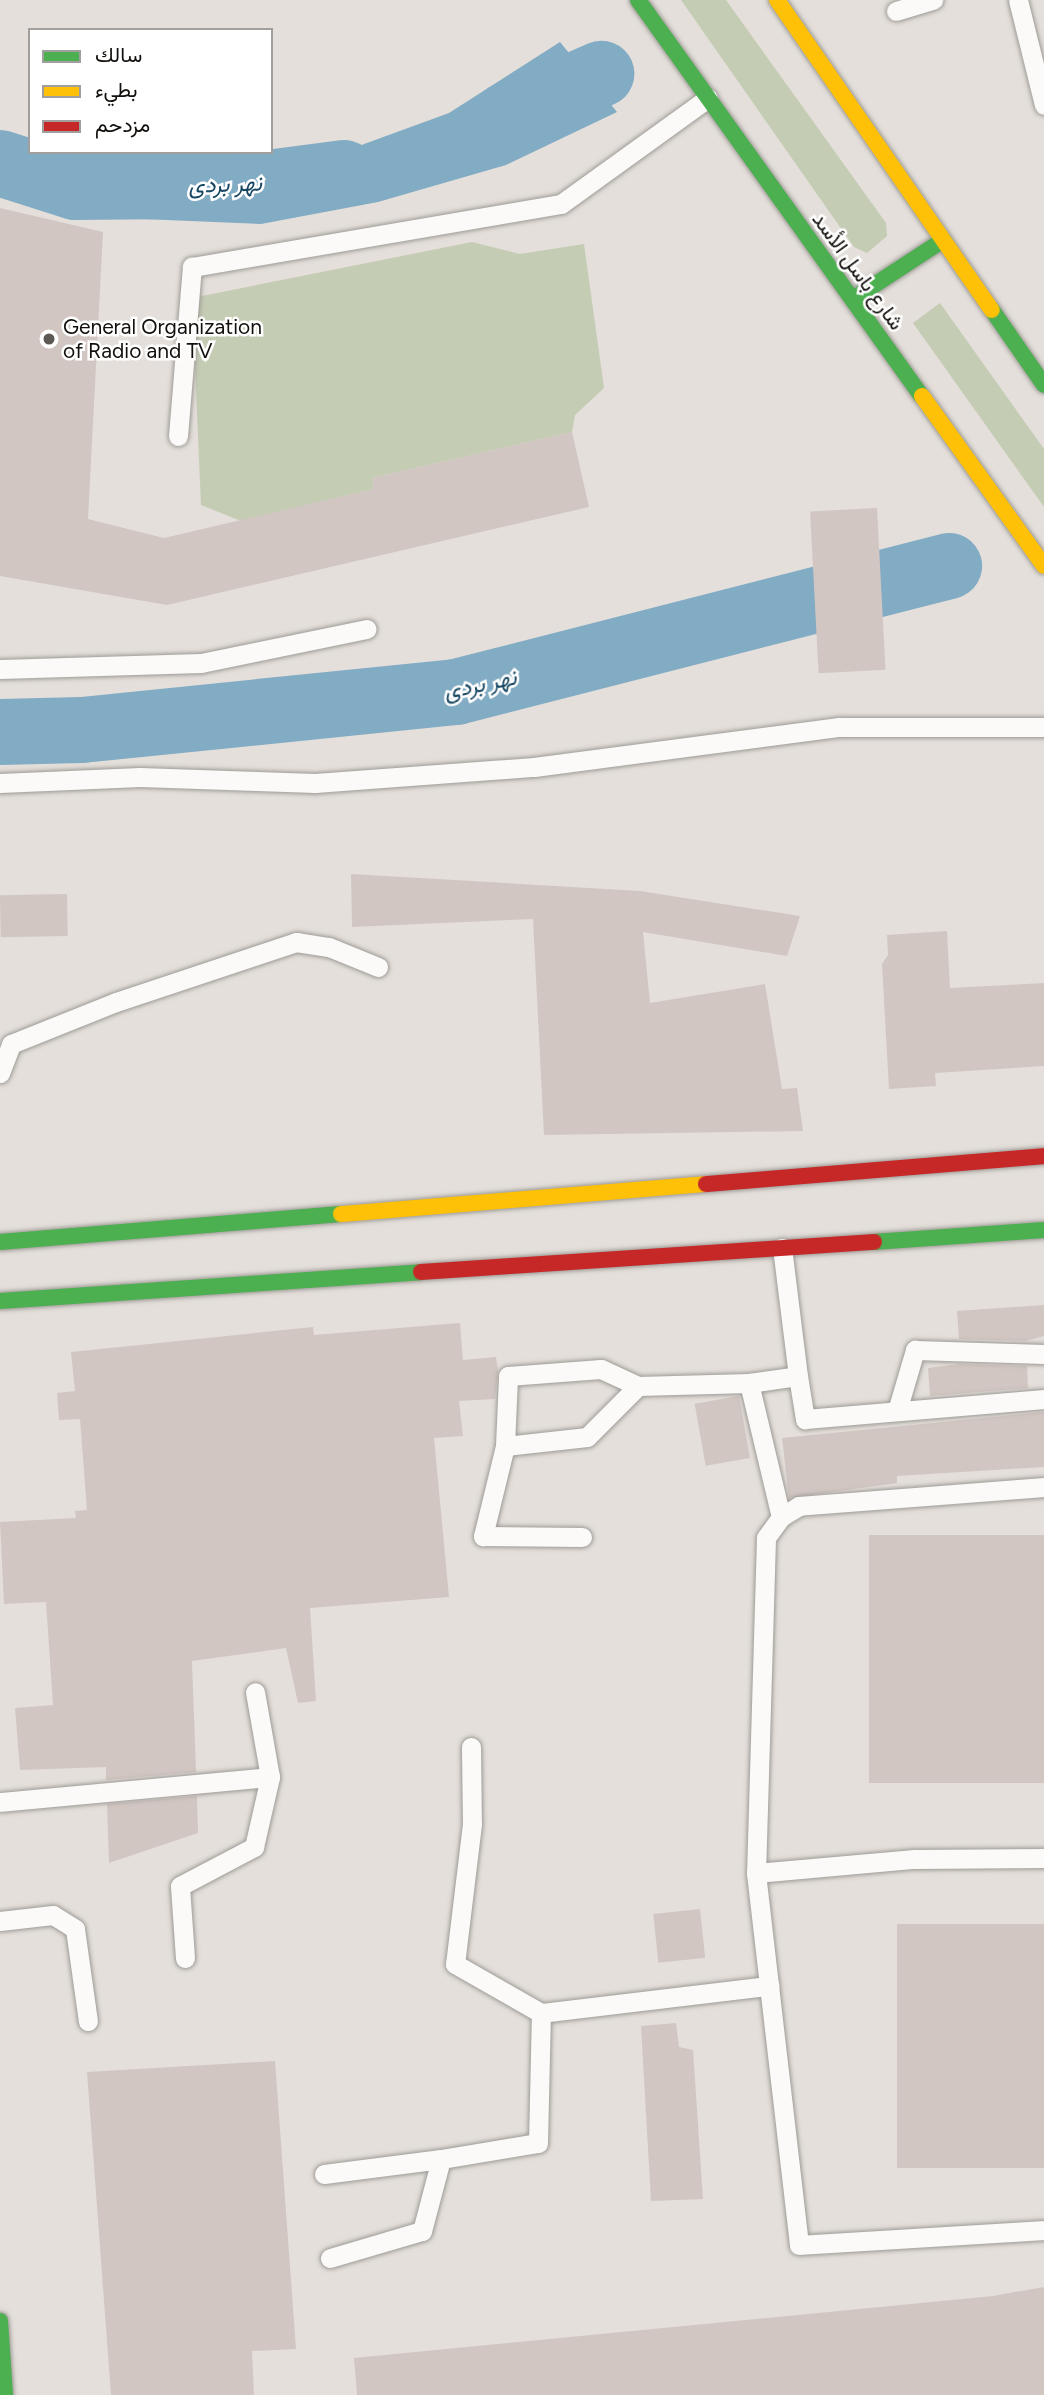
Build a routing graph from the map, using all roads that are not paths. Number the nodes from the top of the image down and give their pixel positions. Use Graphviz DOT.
graph roads {
  1 [pos="638,0"];
  2 [pos="777,0"];
  3 [pos="933,0"];
  4 [pos="1018,0"];
  5 [pos="896,11"];
  6 [pos="708,98"];
  7 [pos="1044,105"];
  8 [pos="943,240"];
  9 [pos="853,299"];
  10 [pos="1044,385"];
  11 [pos="178,436"];
  12 [pos="1044,566"];
  13 [pos="367,629"];
  14 [pos="0,669"];
  15 [pos="1044,727"];
  16 [pos="0,783"];
  17 [pos="378,967"];
  18 [pos="0,1073"];
  19 [pos="1044,1156"];
  20 [pos="1044,1230"];
  21 [pos="0,1242"];
  22 [pos="782,1248"];
  23 [pos="0,1301"];
  24 [pos="1044,1354"];
  25 [pos="798,1376"];
  26 [pos="749,1383"];
  27 [pos="638,1386"];
  28 [pos="1044,1399"];
  29 [pos="897,1411"];
  30 [pos="505,1446"];
  31 [pos="1044,1487"];
  32 [pos="781,1517"];
  33 [pos="582,1537"];
  34 [pos="255,1692"];
  35 [pos="471,1747"];
  36 [pos="270,1777"];
  37 [pos="0,1802"];
  38 [pos="1044,1858"];
  39 [pos="756,1873"];
  40 [pos="0,1921"];
  41 [pos="185,1958"];
  42 [pos="769,1986"];
  43 [pos="541,2013"];
  44 [pos="88,2021"];
  45 [pos="441,2159"];
  46 [pos="324,2174"];
  47 [pos="1044,2230"];
  48 [pos="330,2258"];
  49 [pos="0,2321"];
  50 [pos="5,2395"];
  1 -- 6 [label="main road, شارع باسل الأسد"];
  2 -- 8 [label="main road"];
  3 -- 5 [label="lane"];
  4 -- 7 [label="lane"];
  6 -- 9 [label="main road, شارع باسل الأسد"];
  6 -- 11 [label="lane"];
  8 -- 9 [label="main road"];
  8 -- 10 [label="main road"];
  9 -- 12 [label="main road, شارع باسل الأسد"];
  13 -- 14 [label="lane"];
  15 -- 16 [label="lane"];
  17 -- 18 [label="lane"];
  19 -- 21 [label="main road"];
  20 -- 22 [label="main road"];
  22 -- 23 [label="main road"];
  22 -- 25 [label="lane"];
  24 -- 29 [label="lane"];
  25 -- 26 [label="lane"];
  25 -- 29 [label="lane"];
  26 -- 27 [label="lane"];
  26 -- 32 [label="lane"];
  27 -- 30 [label="lane"];
  27 -- 30 [label="lane"];
  28 -- 29 [label="lane"];
  30 -- 33 [label="lane"];
  31 -- 32 [label="lane"];
  32 -- 39 [label="lane"];
  34 -- 36 [label="lane"];
  35 -- 43 [label="lane"];
  36 -- 37 [label="lane"];
  36 -- 41 [label="lane"];
  38 -- 39 [label="lane"];
  39 -- 42 [label="lane"];
  40 -- 44 [label="lane"];
  42 -- 43 [label="lane"];
  42 -- 47 [label="lane"];
  43 -- 45 [label="lane"];
  45 -- 46 [label="lane"];
  45 -- 48 [label="lane"];
  49 -- 50 [label="main road"];
}
